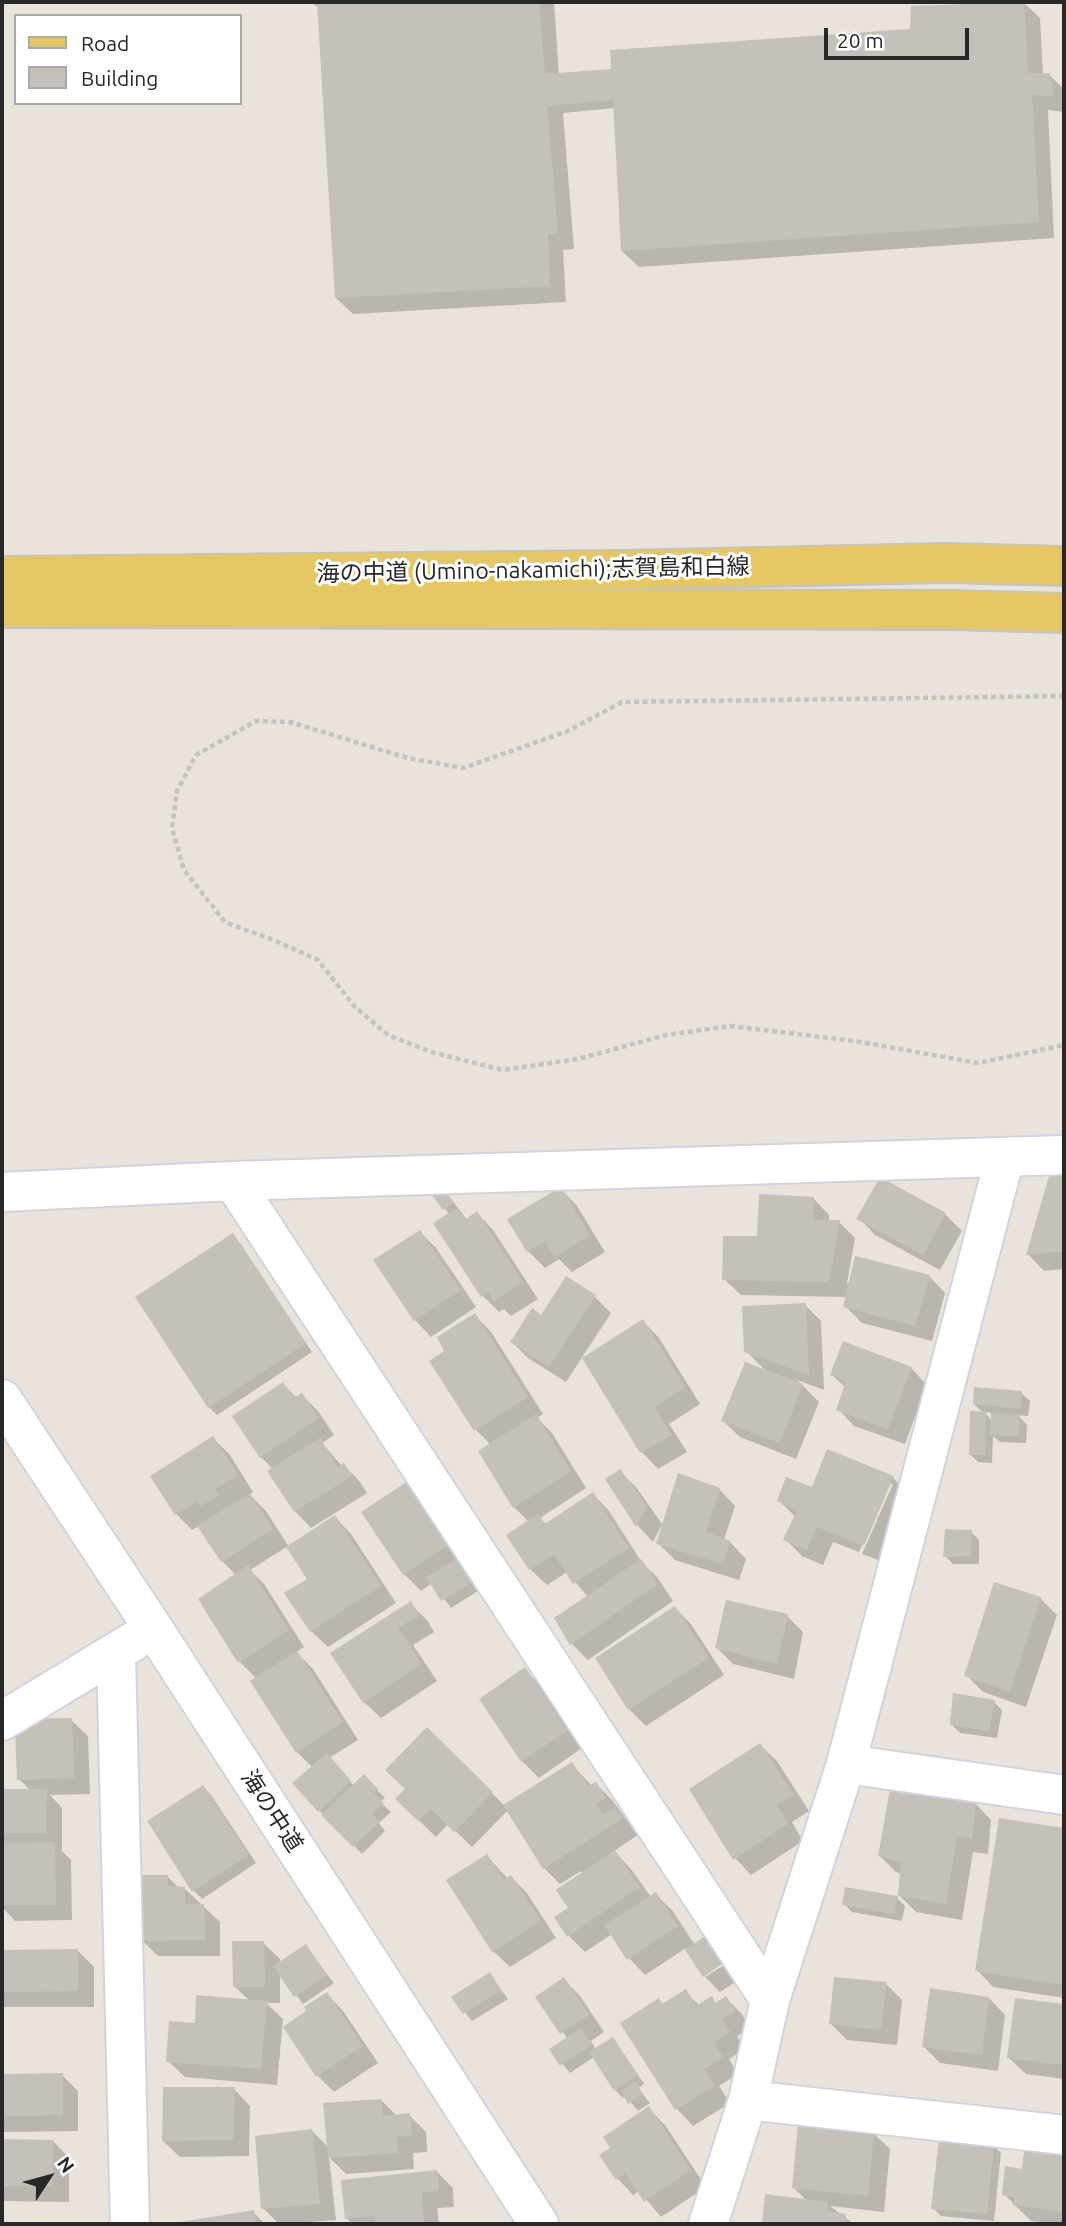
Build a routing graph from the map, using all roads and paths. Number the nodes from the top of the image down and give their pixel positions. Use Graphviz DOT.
graph roads {
  1 [pos="1064,566"];
  2 [pos="2,576"];
  3 [pos="2,608"];
  4 [pos="1064,613"];
  5 [pos="1064,696"];
  6 [pos="1064,1045"];
  7 [pos="1064,1155"];
  8 [pos="1005,1157"];
  9 [pos="233,1181"];
  10 [pos="2,1192"];
  11 [pos="2,1399"];
  12 [pos="153,1628"];
  13 [pos="116,1654"];
  14 [pos="2,1721"];
  15 [pos="846,1763"];
  16 [pos="1064,1795"];
  17 [pos="770,2000"];
  18 [pos="748,2100"];
  19 [pos="1064,2135"];
  20 [pos="130,2224"];
  21 [pos="539,2224"];
  22 [pos="708,2224"];
  1 -- 2 [label="main road, 海の中道 (Umino-nakamichi);志賀島和白線"];
  3 -- 4 [label="main road, 海の中道 (Umino-nakamichi);志賀島和白線"];
  5 -- 6 [label="path"];
  7 -- 8 [label="street"];
  8 -- 9 [label="street"];
  8 -- 15 [label="street"];
  9 -- 10 [label="street"];
  9 -- 17 [label="street"];
  11 -- 12 [label="street, 海の中道"];
  12 -- 13 [label="street"];
  12 -- 21 [label="street, 海の中道"];
  13 -- 14 [label="street"];
  13 -- 20 [label="street"];
  15 -- 16 [label="street"];
  15 -- 17 [label="street"];
  17 -- 18 [label="street"];
  18 -- 19 [label="street"];
  18 -- 22 [label="street"];
}
